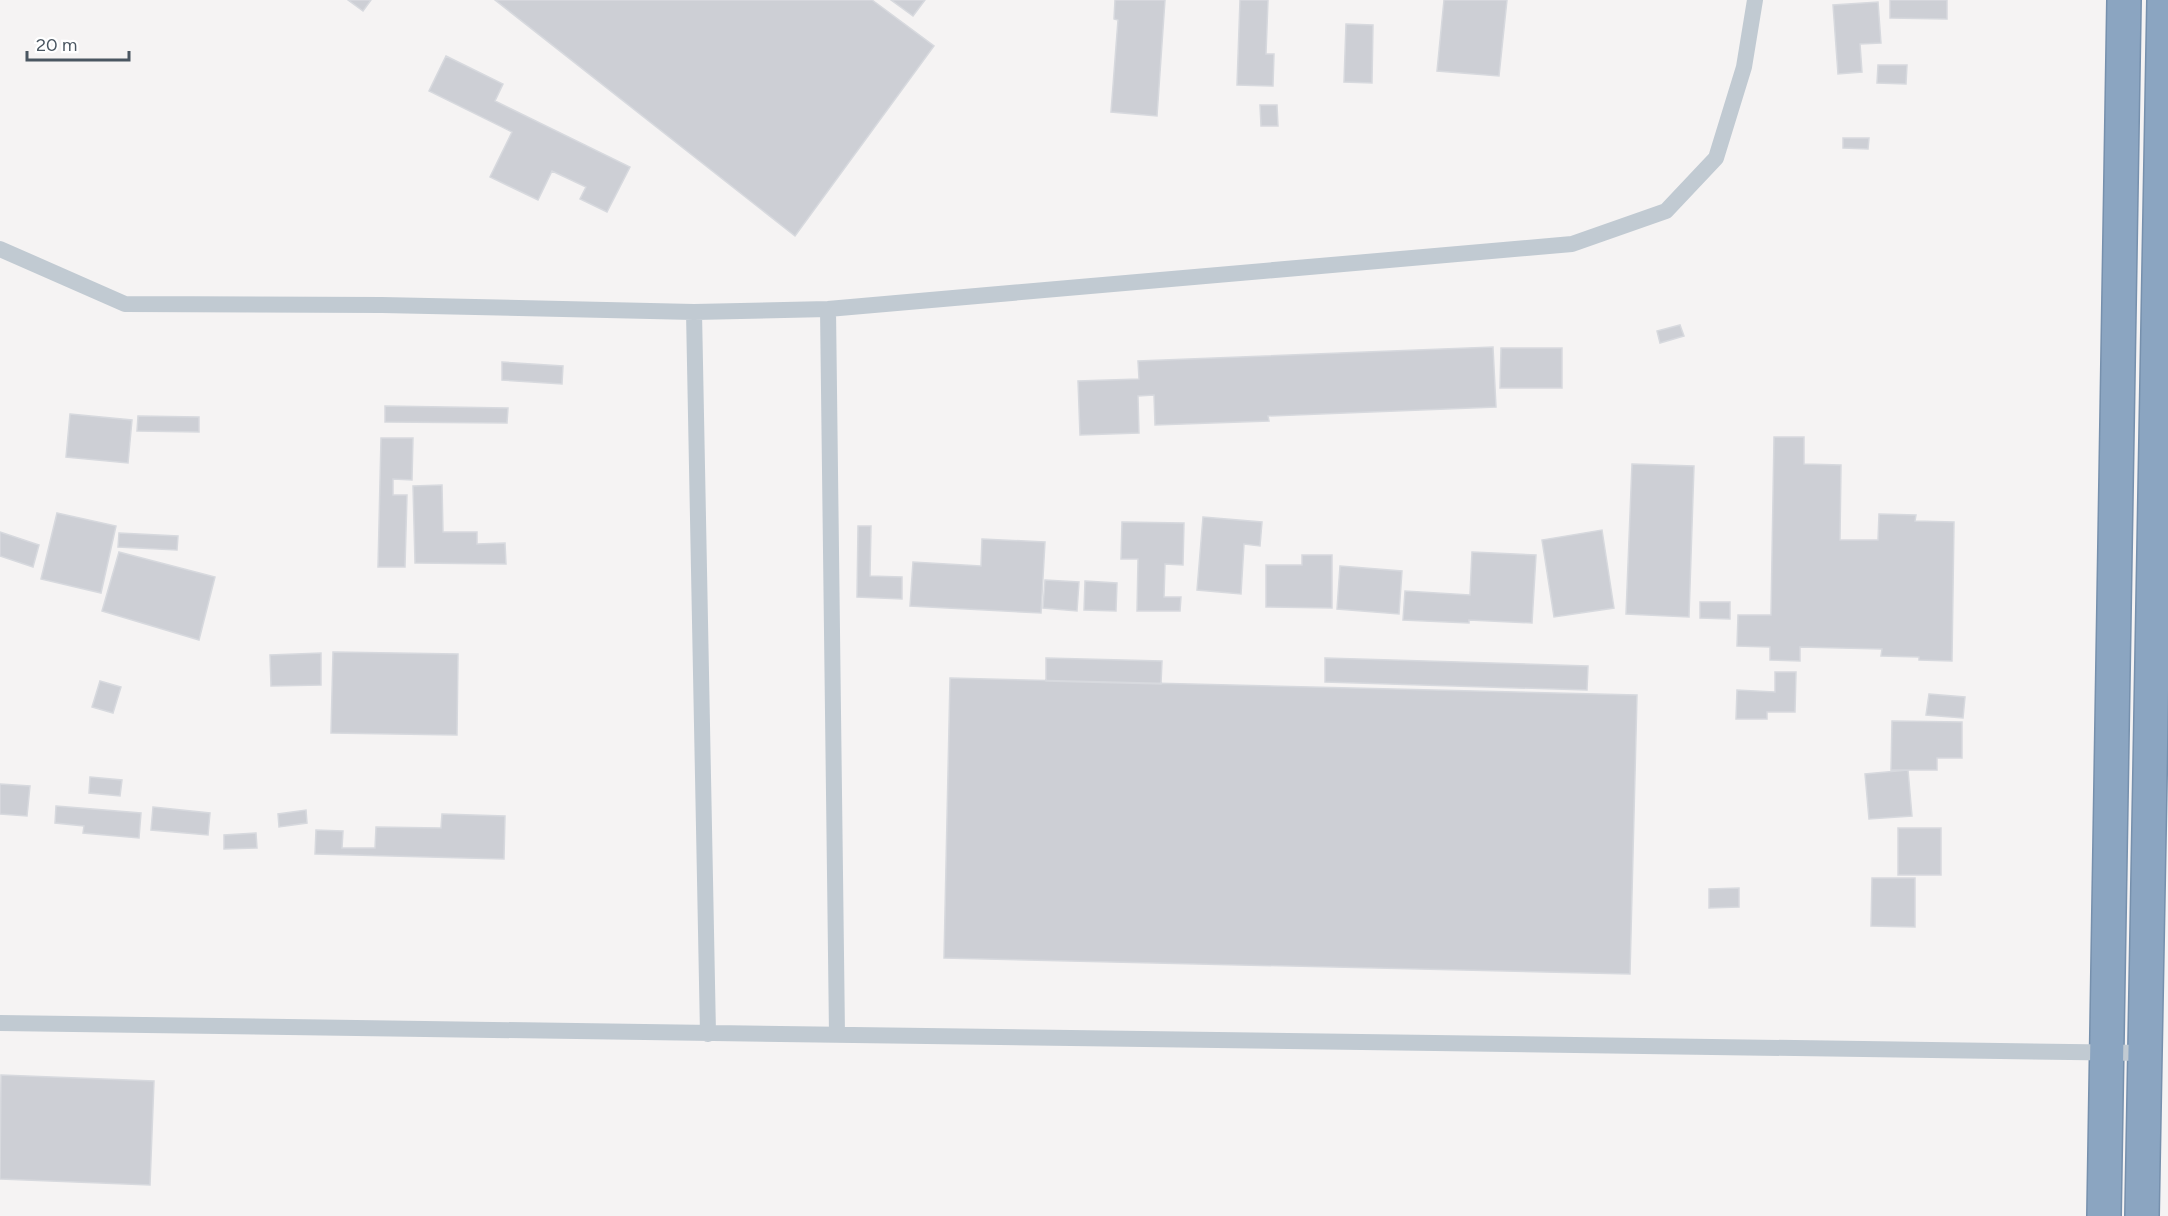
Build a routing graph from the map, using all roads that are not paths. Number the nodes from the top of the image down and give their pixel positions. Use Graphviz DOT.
graph roads {
  1 [pos="1755,0"];
  2 [pos="2124,0"];
  3 [pos="2164,0"];
  4 [pos="0,249"];
  5 [pos="828,309"];
  6 [pos="694,312"];
  7 [pos="0,1023"];
  8 [pos="708,1034"];
  9 [pos="837,1035"];
  10 [pos="2145,1053"];
  11 [pos="2108,1054"];
  12 [pos="2104,1216"];
  13 [pos="2142,1216"];
  1 -- 5 [label="lane"];
  2 -- 11 [label="highway"];
  3 -- 10 [label="highway"];
  4 -- 6 [label="lane"];
  5 -- 6 [label="lane"];
  5 -- 9 [label="lane"];
  6 -- 8 [label="lane"];
  7 -- 8 [label="lane"];
  8 -- 9 [label="lane"];
  9 -- 11 [label="lane"];
  10 -- 11 [label="lane"];
  10 -- 13 [label="highway"];
  11 -- 12 [label="highway"];
}
